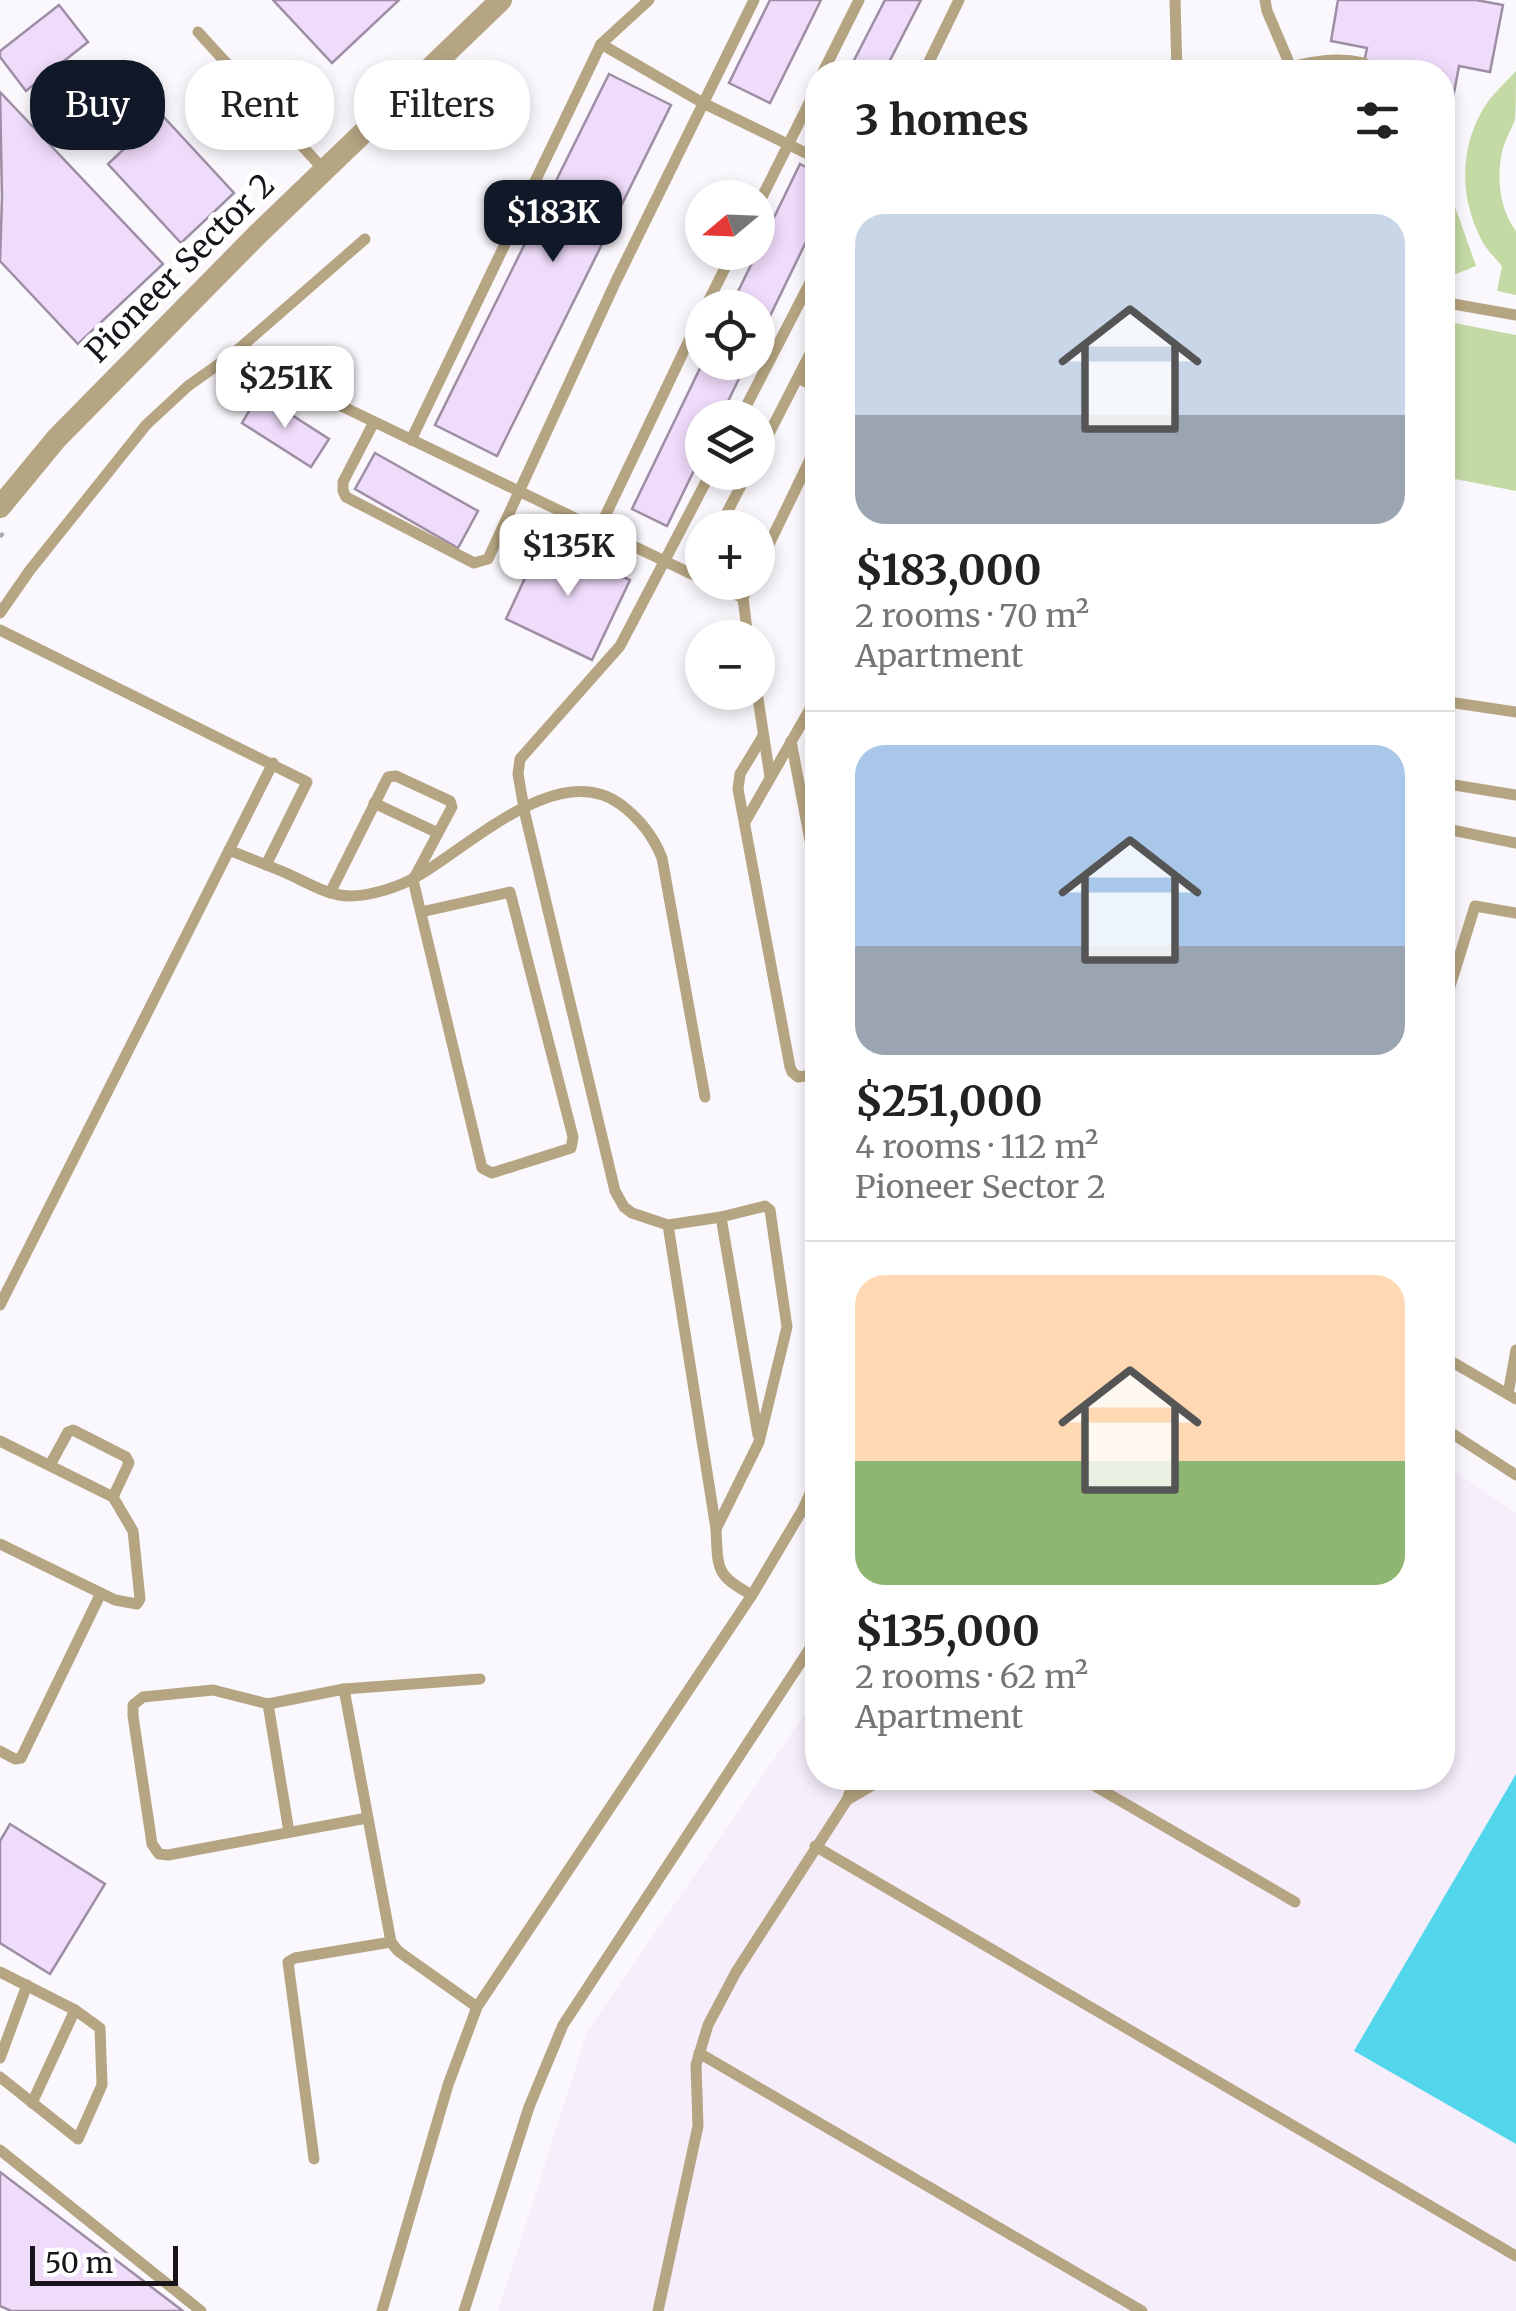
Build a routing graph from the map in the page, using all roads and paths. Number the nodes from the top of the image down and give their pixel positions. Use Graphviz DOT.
graph roads {
  1 [pos="501,0"];
  2 [pos="650,0"];
  3 [pos="754,0"];
  4 [pos="859,0"];
  5 [pos="959,0"];
  6 [pos="1175,0"];
  7 [pos="1265,0"];
  8 [pos="198,32"];
  9 [pos="601,44"];
  10 [pos="830,60"];
  11 [pos="930,60"];
  12 [pos="1177,60"];
  13 [pos="1288,60"];
  14 [pos="702,104"];
  15 [pos="805,110"];
  16 [pos="788,144"];
  17 [pos="805,153"];
  18 [pos="325,171"];
  19 [pos="770,180"];
  20 [pos="366,238"];
  21 [pos="805,292"];
  22 [pos="1455,304"];
  23 [pos="1516,315"];
  24 [pos="685,349"];
  25 [pos="233,354"];
  26 [pos="805,364"];
  27 [pos="798,378"];
  28 [pos="805,382"];
  29 [pos="749,400"];
  30 [pos="374,422"];
  31 [pos="775,422"];
  32 [pos="412,440"];
  33 [pos="805,470"];
  34 [pos="520,490"];
  35 [pos="702,490"];
  36 [pos="0,507"];
  37 [pos="598,529"];
  38 [pos="775,533"];
  39 [pos="665,561"];
  40 [pos="685,571"];
  41 [pos="0,613"];
  42 [pos="0,630"];
  43 [pos="1455,703"];
  44 [pos="759,710"];
  45 [pos="1516,712"];
  46 [pos="805,717"];
  47 [pos="763,736"];
  48 [pos="791,741"];
  49 [pos="272,763"];
  50 [pos="770,777"];
  51 [pos="1455,784"];
  52 [pos="1516,795"];
  53 [pos="374,803"];
  54 [pos="805,805"];
  55 [pos="524,807"];
  56 [pos="744,823"];
  57 [pos="1455,831"];
  58 [pos="438,834"];
  59 [pos="1516,843"];
  60 [pos="229,850"];
  61 [pos="266,865"];
  62 [pos="413,880"];
  63 [pos="330,893"];
  64 [pos="421,912"];
  65 [pos="1516,913"];
  66 [pos="1455,970"];
  67 [pos="805,1075"];
  68 [pos="705,1097"];
  69 [pos="721,1217"];
  70 [pos="668,1225"];
  71 [pos="0,1305"];
  72 [pos="1516,1350"];
  73 [pos="1455,1363"];
  74 [pos="1512,1396"];
  75 [pos="1455,1436"];
  76 [pos="0,1441"];
  77 [pos="760,1442"];
  78 [pos="50,1465"];
  79 [pos="1516,1476"];
  80 [pos="113,1497"];
  81 [pos="805,1505"];
  82 [pos="716,1529"];
  83 [pos="0,1544"];
  84 [pos="101,1593"];
  85 [pos="752,1595"];
  86 [pos="805,1656"];
  87 [pos="480,1679"];
  88 [pos="344,1689"];
  89 [pos="268,1704"];
  90 [pos="0,1751"];
  91 [pos="851,1790"];
  92 [pos="864,1790"];
  93 [pos="1102,1790"];
  94 [pos="847,1800"];
  95 [pos="367,1818"];
  96 [pos="288,1832"];
  97 [pos="816,1846"];
  98 [pos="1295,1902"];
  99 [pos="391,1942"];
  100 [pos="0,1972"];
  101 [pos="27,1985"];
  102 [pos="476,2007"];
  103 [pos="76,2010"];
  104 [pos="699,2054"];
  105 [pos="0,2058"];
  106 [pos="0,2077"];
  107 [pos="32,2103"];
  108 [pos="0,2150"];
  109 [pos="314,2159"];
  110 [pos="1516,2256"];
  111 [pos="201,2311"];
  112 [pos="382,2311"];
  113 [pos="464,2311"];
  114 [pos="658,2311"];
  115 [pos="1142,2311"];
  1 -- 18 [label="street, Pioneer Sector 2"];
  2 -- 9 [label="lane"];
  3 -- 14 [label="lane"];
  4 -- 10 [label="lane"];
  5 -- 11 [label="lane"];
  6 -- 12 [label="lane"];
  7 -- 13 [label="lane"];
  8 -- 18 [label="lane"];
  9 -- 14 [label="lane"];
  9 -- 32 [label="lane"];
  14 -- 16 [label="lane"];
  14 -- 34 [label="lane"];
  15 -- 16 [label="lane"];
  16 -- 17 [label="lane"];
  16 -- 19 [label="lane"];
  18 -- 36 [label="street, Pioneer Sector 2"];
  20 -- 25 [label="lane"];
  21 -- 29 [label="lane"];
  22 -- 23 [label="lane"];
  24 -- 37 [label="lane"];
  25 -- 30 [label="lane"];
  25 -- 41 [label="lane"];
  26 -- 27 [label="lane"];
  27 -- 28 [label="lane"];
  27 -- 31 [label="lane"];
  30 -- 32 [label="lane"];
  30 -- 34 [label="lane"];
  32 -- 34 [label="lane"];
  33 -- 38 [label="lane"];
  34 -- 37 [label="lane"];
  35 -- 39 [label="lane"];
  37 -- 39 [label="lane"];
  39 -- 40 [label="lane"];
  39 -- 55 [label="lane"];
  42 -- 49 [label="lane"];
  43 -- 45 [label="lane"];
  44 -- 47 [label="lane"];
  46 -- 48 [label="lane"];
  47 -- 50 [label="lane"];
  47 -- 56 [label="lane"];
  48 -- 50 [label="lane"];
  48 -- 54 [label="lane"];
  49 -- 60 [label="lane"];
  49 -- 61 [label="lane"];
  50 -- 56 [label="lane"];
  51 -- 52 [label="lane"];
  53 -- 58 [label="lane"];
  53 -- 58 [label="lane"];
  53 -- 63 [label="lane"];
  55 -- 62 [label="lane"];
  55 -- 68 [label="lane"];
  55 -- 70 [label="lane"];
  56 -- 67 [label="lane"];
  57 -- 59 [label="lane"];
  58 -- 62 [label="lane"];
  60 -- 61 [label="lane"];
  60 -- 71 [label="lane"];
  61 -- 63 [label="lane"];
  62 -- 63 [label="lane"];
  62 -- 64 [label="lane"];
  64 -- 64 [label="lane"];
  65 -- 66 [label="lane"];
  69 -- 70 [label="lane"];
  69 -- 77 [label="lane"];
  69 -- 77 [label="lane"];
  70 -- 82 [label="lane"];
  72 -- 74 [label="lane"];
  73 -- 74 [label="lane"];
  75 -- 79 [label="lane"];
  76 -- 78 [label="lane"];
  77 -- 82 [label="lane"];
  78 -- 80 [label="lane"];
  78 -- 80 [label="lane"];
  80 -- 84 [label="lane"];
  81 -- 85 [label="lane"];
  82 -- 85 [label="lane"];
  83 -- 84 [label="lane"];
  84 -- 90 [label="lane"];
  85 -- 102 [label="lane"];
  86 -- 113 [label="lane"];
  87 -- 88 [label="lane"];
  88 -- 89 [label="lane"];
  88 -- 95 [label="lane"];
  89 -- 96 [label="lane"];
  89 -- 96 [label="lane"];
  91 -- 94 [label="lane"];
  92 -- 94 [label="lane"];
  93 -- 98 [label="lane"];
  94 -- 97 [label="lane"];
  95 -- 96 [label="lane"];
  95 -- 99 [label="lane"];
  97 -- 104 [label="lane"];
  97 -- 110 [label="lane"];
  99 -- 102 [label="lane"];
  99 -- 109 [label="lane"];
  100 -- 101 [label="lane"];
  101 -- 103 [label="lane"];
  101 -- 105 [label="lane"];
  102 -- 112 [label="lane"];
  103 -- 107 [label="lane"];
  103 -- 107 [label="lane"];
  104 -- 114 [label="lane"];
  104 -- 115 [label="lane"];
  106 -- 107 [label="lane"];
  108 -- 111 [label="lane"];
}
